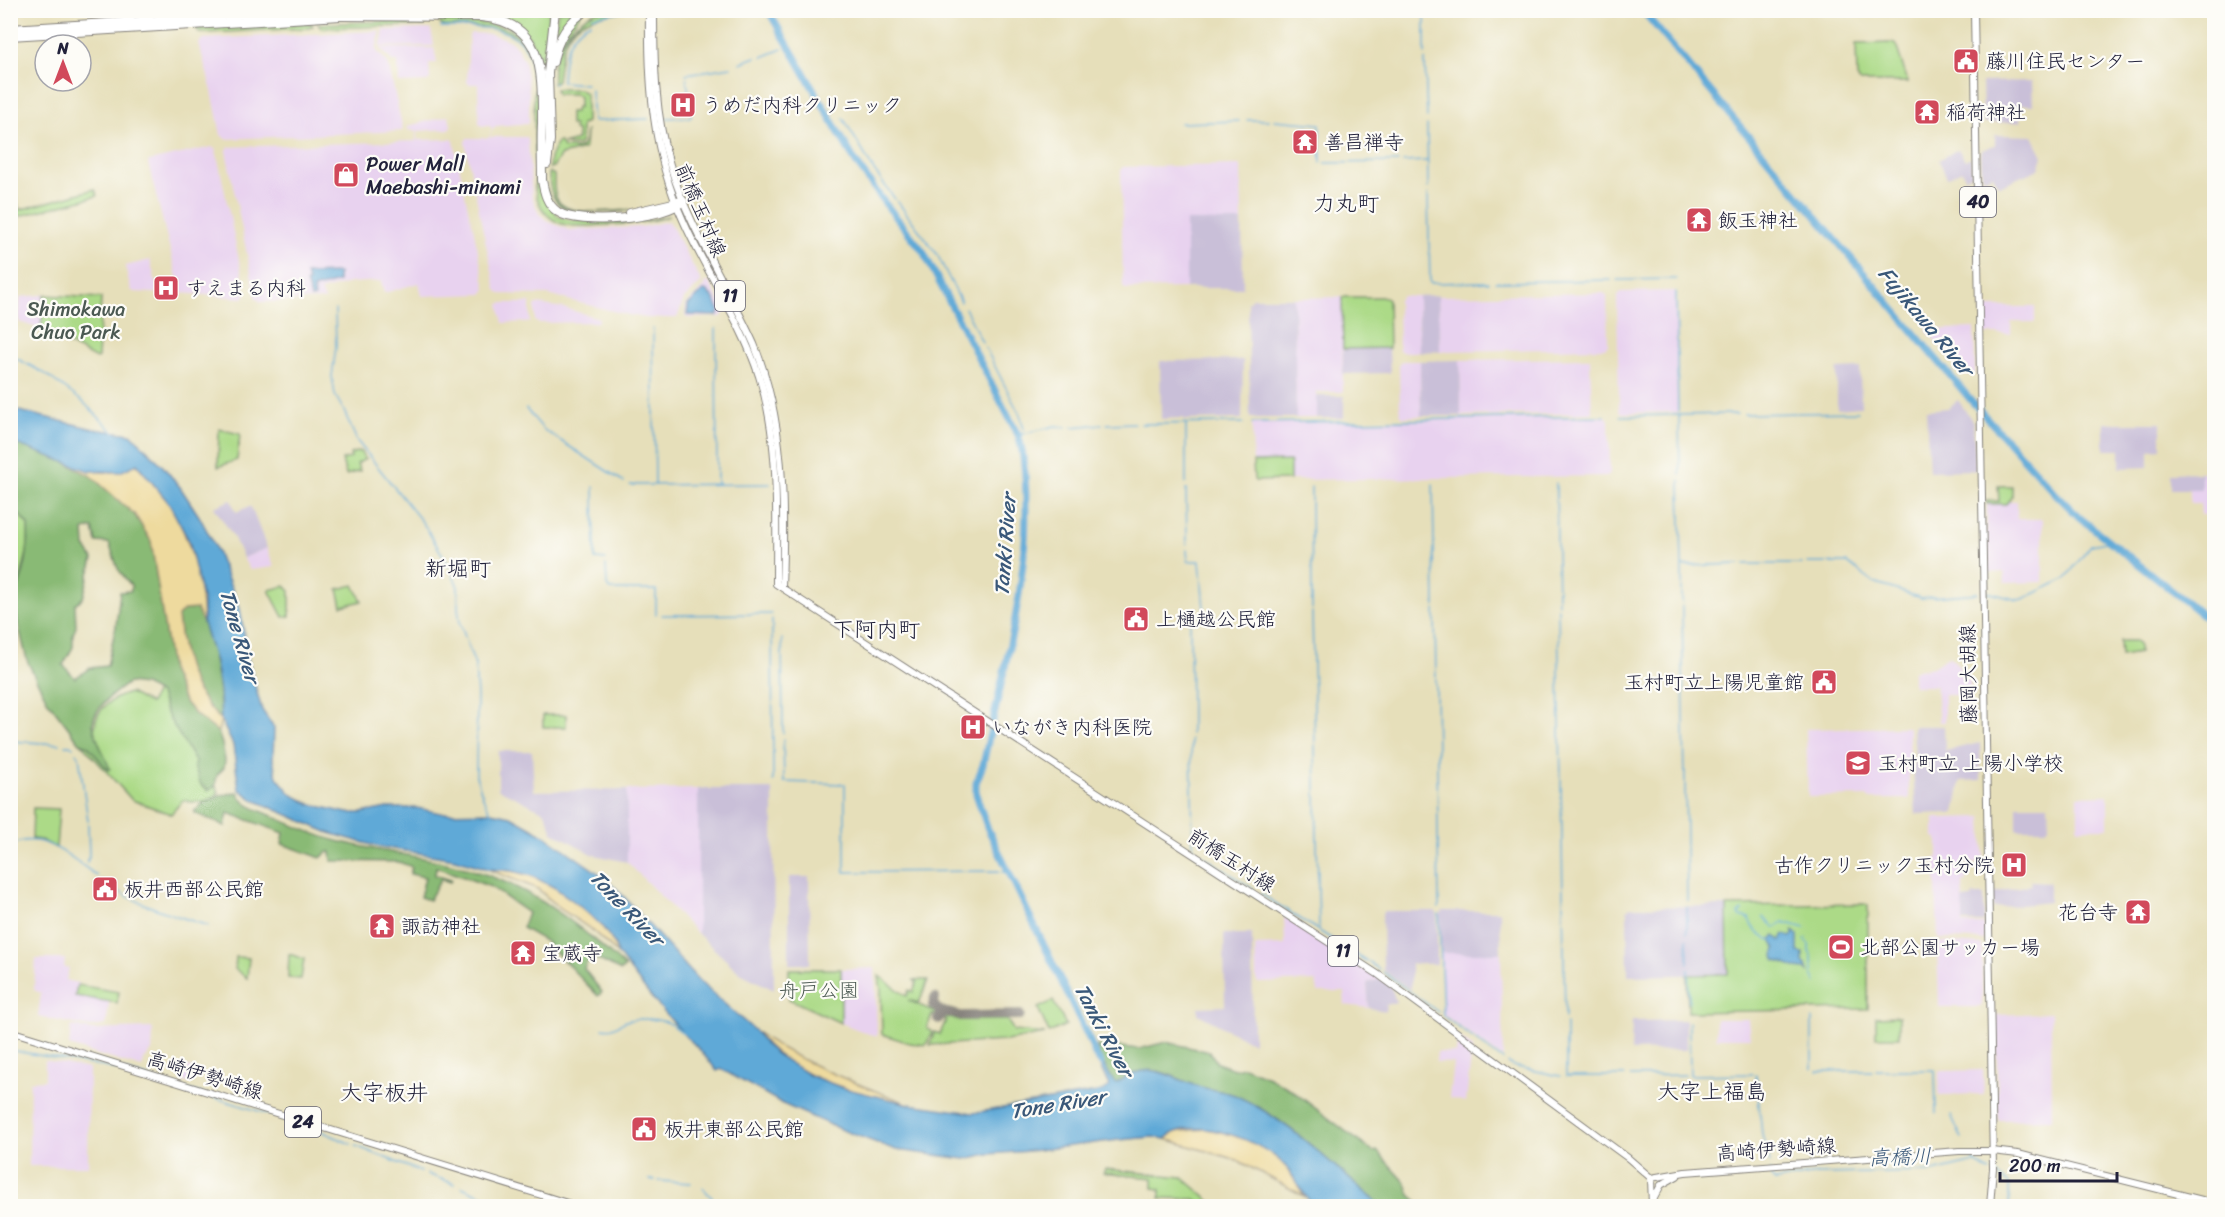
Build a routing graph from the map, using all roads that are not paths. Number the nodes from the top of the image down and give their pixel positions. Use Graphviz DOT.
graph roads {
  1 [pos="322,10"];
  2 [pos="553,10"];
  3 [pos="587,10"];
  4 [pos="648,10"];
  5 [pos="654,10"];
  6 [pos="1974,10"];
  7 [pos="441,13"];
  8 [pos="422,14"];
  9 [pos="10,29"];
  10 [pos="10,36"];
  11 [pos="546,93"];
  12 [pos="678,204"];
  13 [pos="10,1031"];
  14 [pos="1992,1151"];
  15 [pos="1692,1172"];
  16 [pos="1651,1178"];
  17 [pos="2214,1203"];
  18 [pos="1652,1204"];
  19 [pos="577,1206"];
  20 [pos="1990,1206"];
  1 -- 9 [label="highway"];
  2 -- 11 [label="highway"];
  3 -- 11 [label="highway"];
  4 -- 12 [label="main road, 前橋玉村線 / 11"];
  5 -- 12 [label="main road, 前橋玉村線 / 11"];
  6 -- 14 [label="main road, 藤岡大胡線 / 40"];
  7 -- 8 [label="highway"];
  7 -- 11 [label="highway"];
  8 -- 10 [label="highway"];
  11 -- 12 [label="highway"];
  12 -- 16 [label="main road, 前橋玉村線 / 11"];
  13 -- 19 [label="main road, 高崎伊勢崎線 / 24"];
  14 -- 15 [label="main road, 高崎伊勢崎線"];
  14 -- 17 [label="main road, 高崎伊勢崎線"];
  14 -- 20 [label="main road, 藤岡大胡線 / 40"];
  15 -- 16 [label="main road, 高崎伊勢崎線"];
  15 -- 18 [label="main road"];
  16 -- 18 [label="main road"];
}
